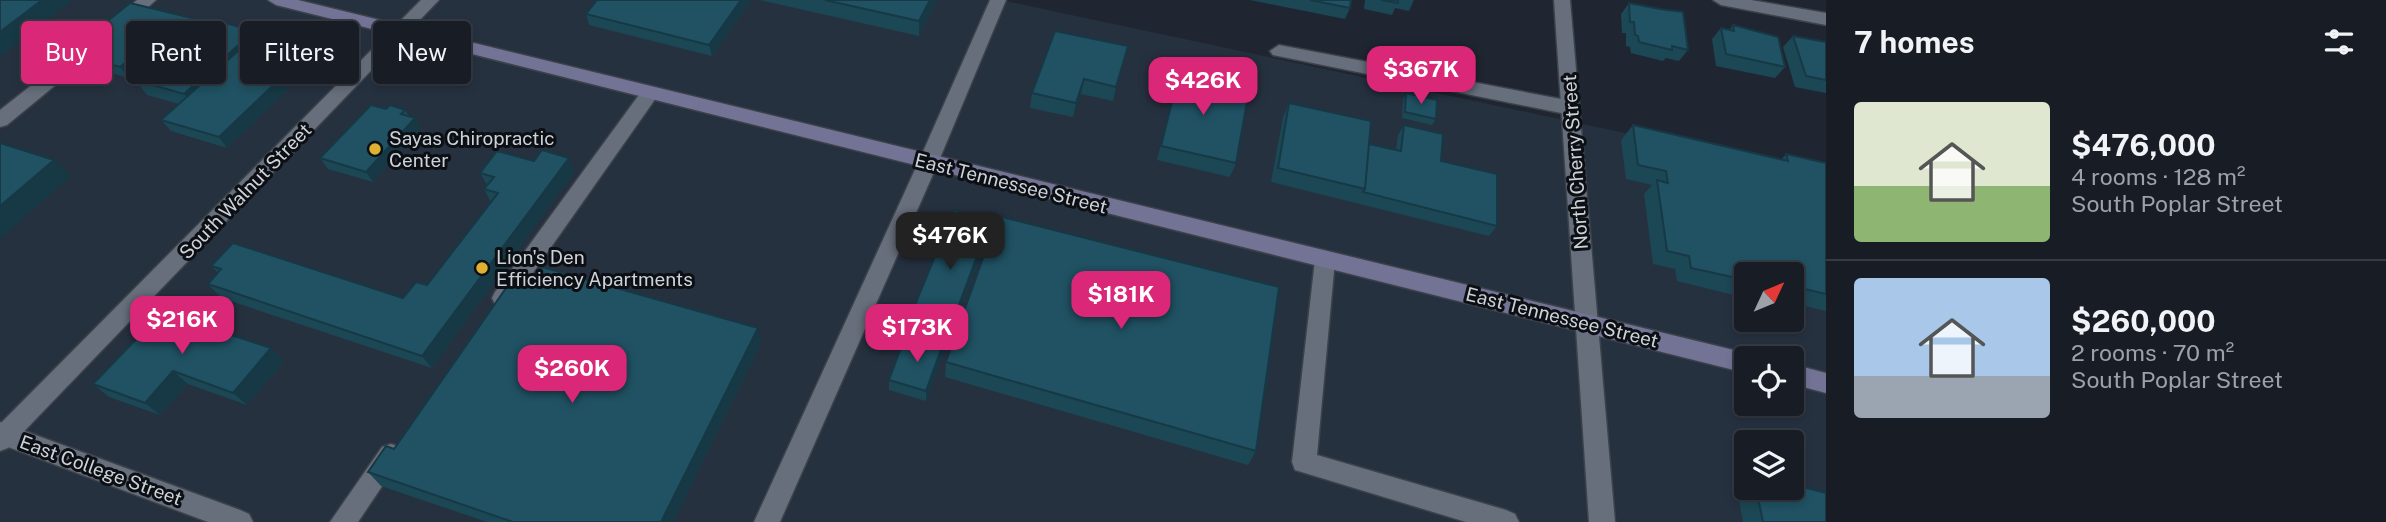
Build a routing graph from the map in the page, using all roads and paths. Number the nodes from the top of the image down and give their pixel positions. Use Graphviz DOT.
graph roads {
  1 [pos="148,0"];
  2 [pos="276,0"];
  3 [pos="431,0"];
  4 [pos="998,0"];
  5 [pos="1562,0"];
  6 [pos="1721,0"];
  7 [pos="1826,19"];
  8 [pos="410,21"];
  9 [pos="373,23"];
  10 [pos="471,48"];
  11 [pos="1279,51"];
  12 [pos="373,58"];
  13 [pos="650,93"];
  14 [pos="1571,108"];
  15 [pos="0,120"];
  16 [pos="928,163"];
  17 [pos="1325,260"];
  18 [pos="487,321"];
  19 [pos="1587,323"];
  20 [pos="1734,360"];
  21 [pos="1804,377"];
  22 [pos="1826,383"];
  23 [pos="407,432"];
  24 [pos="2,436"];
  25 [pos="240,522"];
  26 [pos="343,522"];
  27 [pos="767,522"];
  28 [pos="1506,522"];
  29 [pos="1602,522"];
  1 -- 15 [label="street"];
  2 -- 9 [label="main road, East Tennessee Street"];
  3 -- 8 [label="street, South Walnut Street"];
  4 -- 16 [label="street"];
  5 -- 14 [label="street, North Cherry Street"];
  6 -- 7 [label="street"];
  10 -- 13 [label="main road, East Tennessee Street"];
  11 -- 14 [label="street"];
  12 -- 24 [label="street, South Walnut Street"];
  13 -- 16 [label="main road, East Tennessee Street"];
  13 -- 18 [label="street"];
  14 -- 19 [label="street, North Cherry Street"];
  16 -- 17 [label="main road, East Tennessee Street"];
  16 -- 27 [label="street"];
  17 -- 19 [label="main road, East Tennessee Street"];
  17 -- 28 [label="street"];
  19 -- 20 [label="main road, East Tennessee Street"];
  19 -- 29 [label="street, North Cherry Street"];
  21 -- 22 [label="main road"];
  23 -- 26 [label="street"];
  24 -- 25 [label="street, East College Street"];
}
